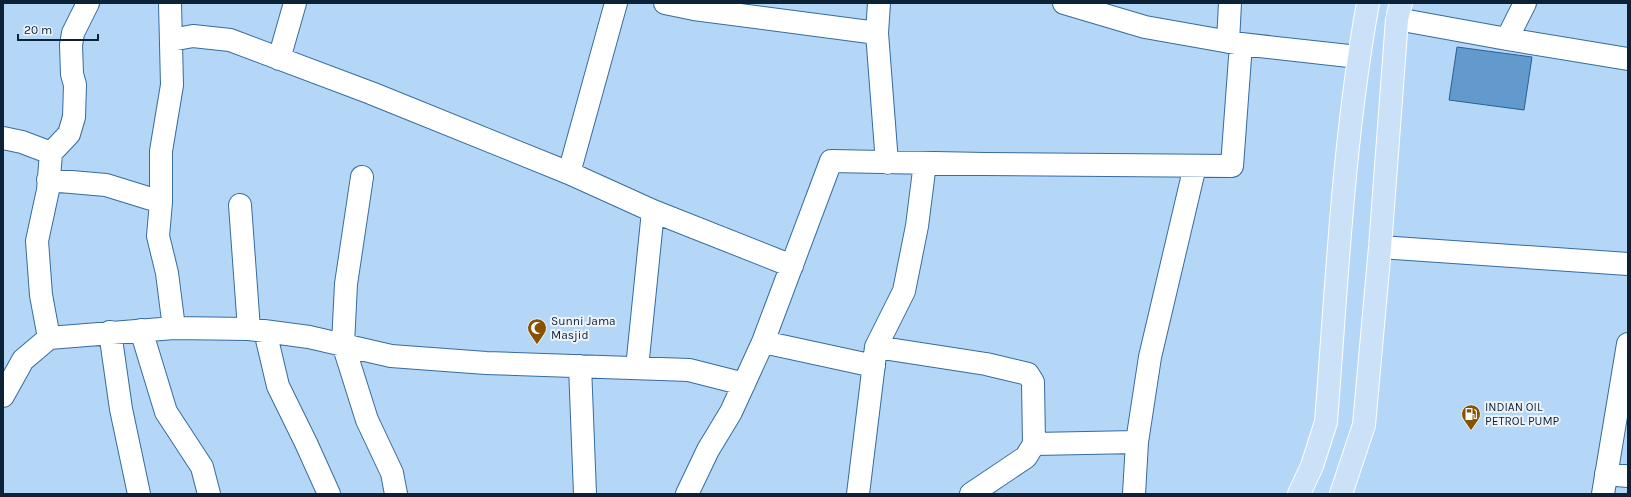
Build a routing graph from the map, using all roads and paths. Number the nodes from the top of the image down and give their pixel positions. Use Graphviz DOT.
graph roads {
  1 [pos="88,3"];
  2 [pos="170,3"];
  3 [pos="295,3"];
  4 [pos="616,3"];
  5 [pos="665,3"];
  6 [pos="879,3"];
  7 [pos="1064,3"];
  8 [pos="1230,3"];
  9 [pos="1368,3"];
  10 [pos="1525,3"];
  11 [pos="1399,11"];
  12 [pos="877,33"];
  13 [pos="1507,39"];
  14 [pos="171,40"];
  15 [pos="1235,43"];
  16 [pos="1358,57"];
  17 [pos="279,58"];
  18 [pos="1628,59"];
  19 [pos="3,138"];
  20 [pos="51,153"];
  21 [pos="887,163"];
  22 [pos="925,163"];
  23 [pos="1194,166"];
  24 [pos="569,173"];
  25 [pos="362,177"];
  26 [pos="48,180"];
  27 [pos="161,202"];
  28 [pos="240,206"];
  29 [pos="653,211"];
  30 [pos="1380,247"];
  31 [pos="1628,264"];
  32 [pos="792,266"];
  33 [pos="174,328"];
  34 [pos="141,330"];
  35 [pos="257,330"];
  36 [pos="110,332"];
  37 [pos="48,338"];
  38 [pos="763,342"];
  39 [pos="343,344"];
  40 [pos="1628,344"];
  41 [pos="875,357"];
  42 [pos="580,366"];
  43 [pos="637,368"];
  44 [pos="744,384"];
  45 [pos="3,396"];
  46 [pos="1137,442"];
  47 [pos="1034,444"];
  48 [pos="1628,476"];
  49 [pos="1605,484"];
  50 [pos="140,494"];
  51 [pos="209,494"];
  52 [pos="329,494"];
  53 [pos="396,494"];
  54 [pos="585,494"];
  55 [pos="687,494"];
  56 [pos="858,494"];
  57 [pos="971,494"];
  58 [pos="1134,494"];
  59 [pos="1299,494"];
  60 [pos="1342,494"];
  1 -- 20 [label="street"];
  2 -- 14 [label="street"];
  3 -- 17 [label="street"];
  4 -- 24 [label="street"];
  5 -- 12 [label="street"];
  6 -- 12 [label="street"];
  7 -- 15 [label="street"];
  8 -- 15 [label="street"];
  9 -- 16 [label="main road"];
  10 -- 13 [label="street"];
  11 -- 13 [label="street"];
  11 -- 30 [label="main road"];
  12 -- 21 [label="street"];
  13 -- 18 [label="street"];
  14 -- 17 [label="street"];
  14 -- 27 [label="street"];
  15 -- 16 [label="street"];
  15 -- 23 [label="street"];
  16 -- 59 [label="main road"];
  17 -- 24 [label="street"];
  19 -- 20 [label="street"];
  20 -- 26 [label="street"];
  21 -- 22 [label="street"];
  21 -- 32 [label="street"];
  22 -- 23 [label="street"];
  22 -- 41 [label="street"];
  23 -- 46 [label="street"];
  24 -- 29 [label="street"];
  25 -- 39 [label="street"];
  26 -- 27 [label="street"];
  26 -- 37 [label="street"];
  27 -- 33 [label="street"];
  28 -- 35 [label="street"];
  29 -- 32 [label="street"];
  29 -- 43 [label="street"];
  30 -- 31 [label="street"];
  30 -- 60 [label="main road"];
  32 -- 38 [label="street"];
  33 -- 34 [label="street"];
  33 -- 35 [label="street"];
  34 -- 36 [label="street"];
  34 -- 51 [label="street"];
  35 -- 39 [label="street"];
  35 -- 52 [label="street"];
  36 -- 37 [label="street"];
  36 -- 50 [label="street"];
  37 -- 45 [label="street"];
  38 -- 41 [label="street"];
  38 -- 44 [label="street"];
  39 -- 42 [label="street"];
  39 -- 53 [label="street"];
  40 -- 49 [label="street"];
  41 -- 47 [label="street"];
  41 -- 56 [label="street"];
  42 -- 43 [label="street"];
  42 -- 54 [label="street"];
  43 -- 44 [label="street"];
  44 -- 55 [label="street"];
  46 -- 47 [label="street"];
  46 -- 58 [label="street"];
  47 -- 57 [label="street"];
  48 -- 49 [label="street"];
}
